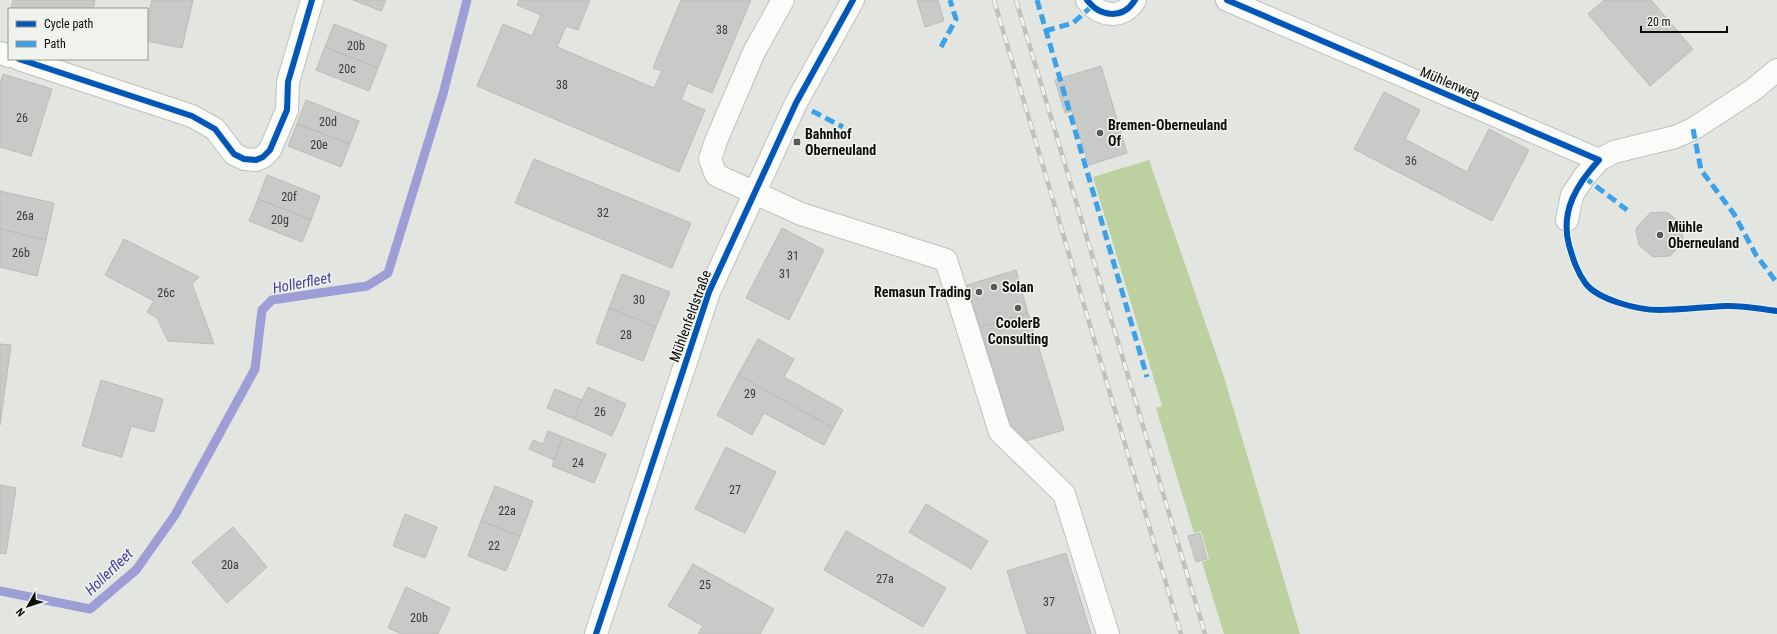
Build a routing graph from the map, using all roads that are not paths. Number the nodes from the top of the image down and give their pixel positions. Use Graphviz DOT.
graph roads {
  1 [pos="312,0"];
  2 [pos="783,0"];
  3 [pos="853,0"];
  4 [pos="1087,0"];
  5 [pos="1135,0"];
  6 [pos="1227,0"];
  7 [pos="21,60"];
  8 [pos="1777,70"];
  9 [pos="1599,160"];
  10 [pos="754,193"];
  11 [pos="1567,220"];
  12 [pos="596,634"];
  13 [pos="1108,634"];
  1 -- 7 [label="street"];
  2 -- 10 [label="street"];
  3 -- 10 [label="street, Mühlenfeldstraße"];
  4 -- 5 [label="street"];
  6 -- 9 [label="street, Mühlenweg"];
  8 -- 9 [label="street"];
  9 -- 11 [label="street"];
  10 -- 12 [label="street, Mühlenfeldstraße"];
  10 -- 13 [label="street"];
}
